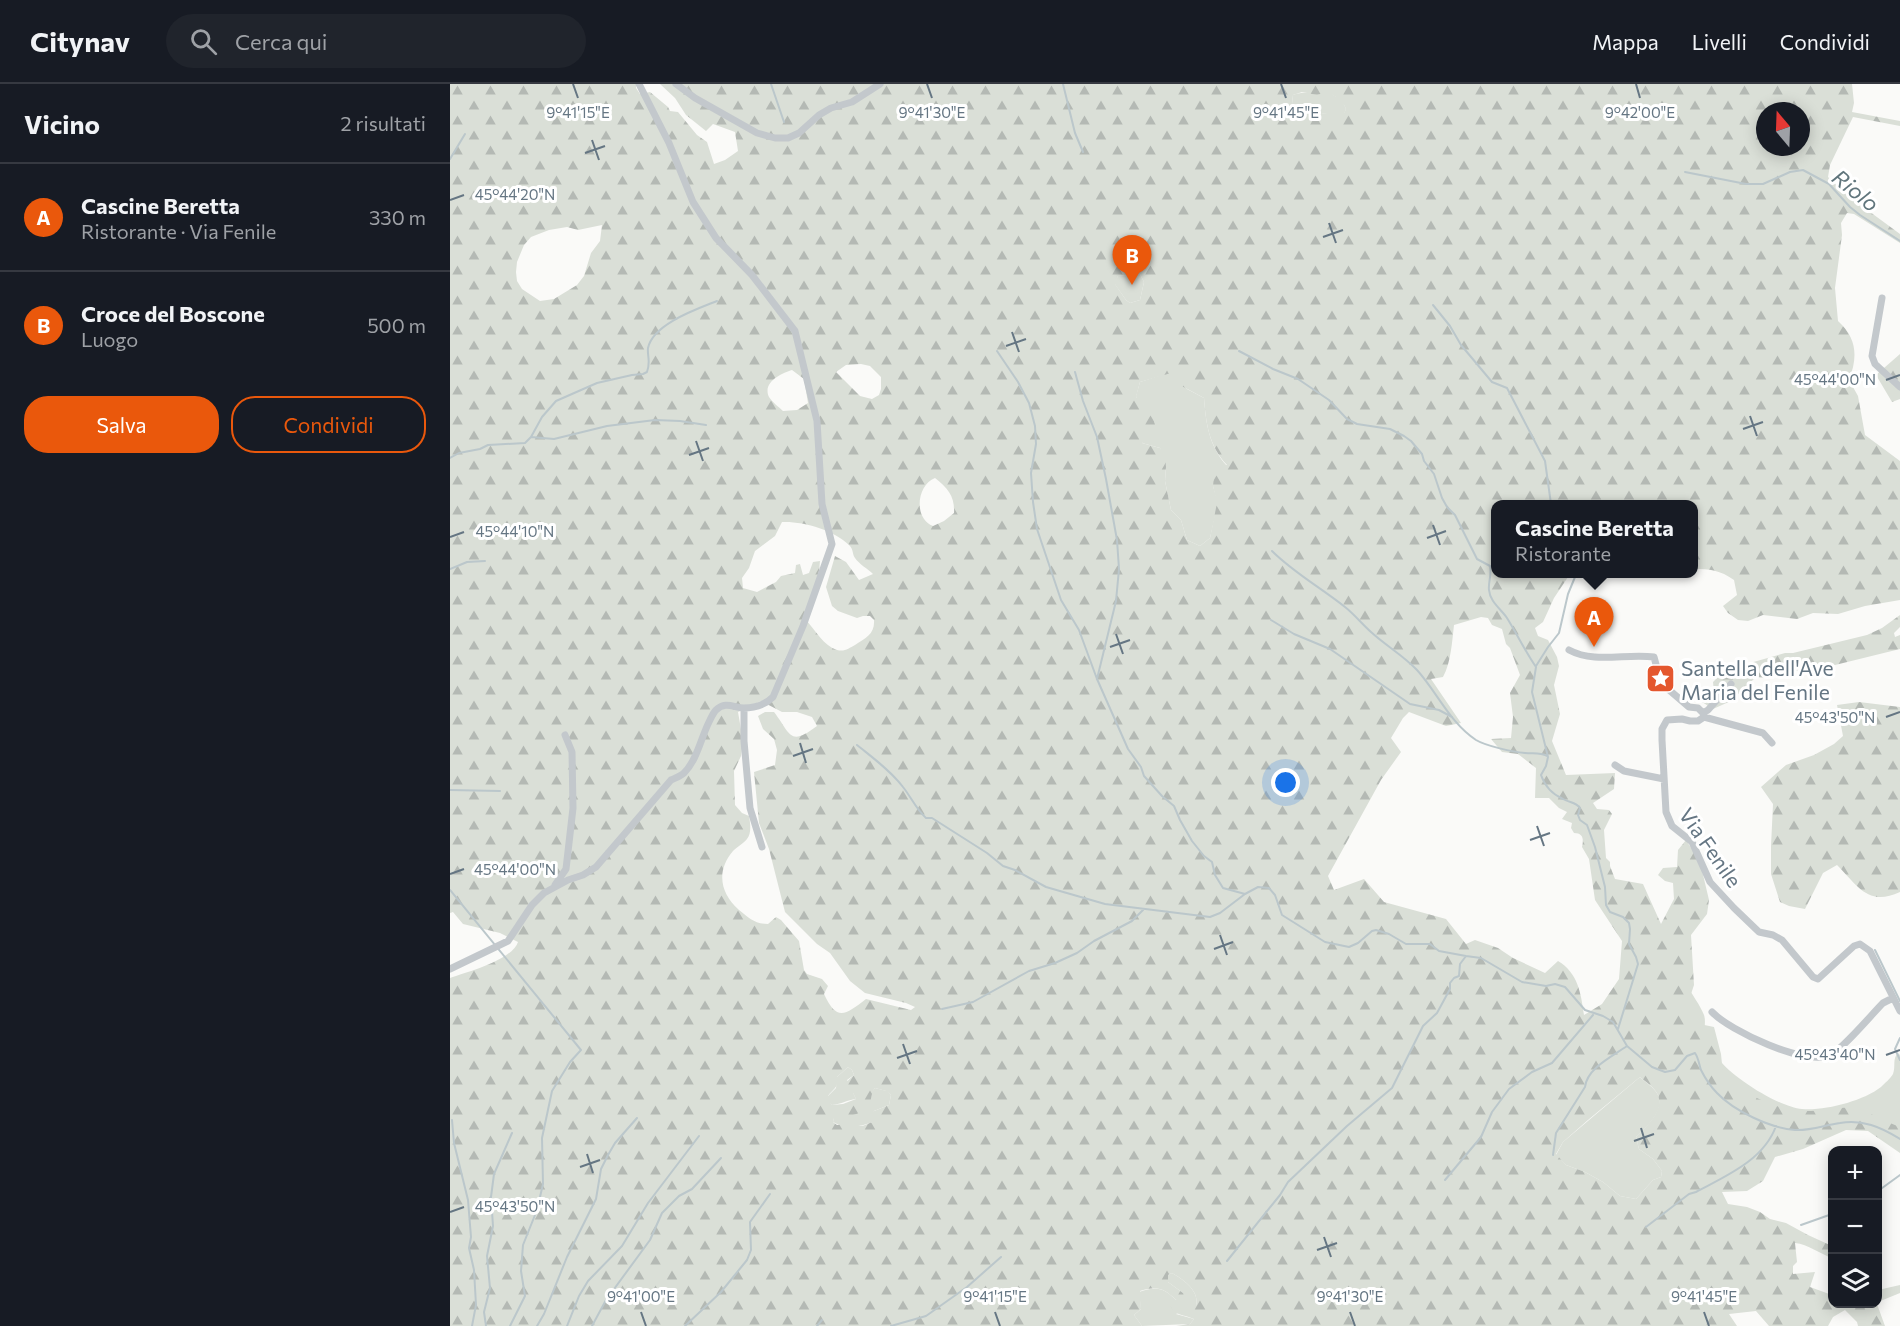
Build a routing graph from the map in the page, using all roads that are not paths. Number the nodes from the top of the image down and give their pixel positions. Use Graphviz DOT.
graph roads {
  1 [pos="639,84"];
  2 [pos="676,84"];
  3 [pos="880,84"];
  4 [pos="1882,298"];
  5 [pos="1900,387"];
  6 [pos="1569,650"];
  7 [pos="1731,684"];
  8 [pos="744,708"];
  9 [pos="1704,715"];
  10 [pos="565,735"];
  11 [pos="1772,742"];
  12 [pos="1615,765"];
  13 [pos="1664,779"];
  14 [pos="762,847"];
  15 [pos="553,887"];
  16 [pos="450,969"];
  17 [pos="1893,998"];
  18 [pos="1900,1011"];
  19 [pos="1712,1012"];
  1 -- 8 [label="street"];
  2 -- 3 [label="street"];
  4 -- 5 [label="street"];
  6 -- 9 [label="street"];
  7 -- 9 [label="street"];
  8 -- 14 [label="street"];
  8 -- 15 [label="street"];
  9 -- 11 [label="street"];
  9 -- 13 [label="street, Via Fenile"];
  10 -- 15 [label="street"];
  12 -- 13 [label="street"];
  13 -- 17 [label="street, Via Fenile"];
  15 -- 16 [label="street"];
  17 -- 18 [label="street"];
  17 -- 19 [label="street"];
}
